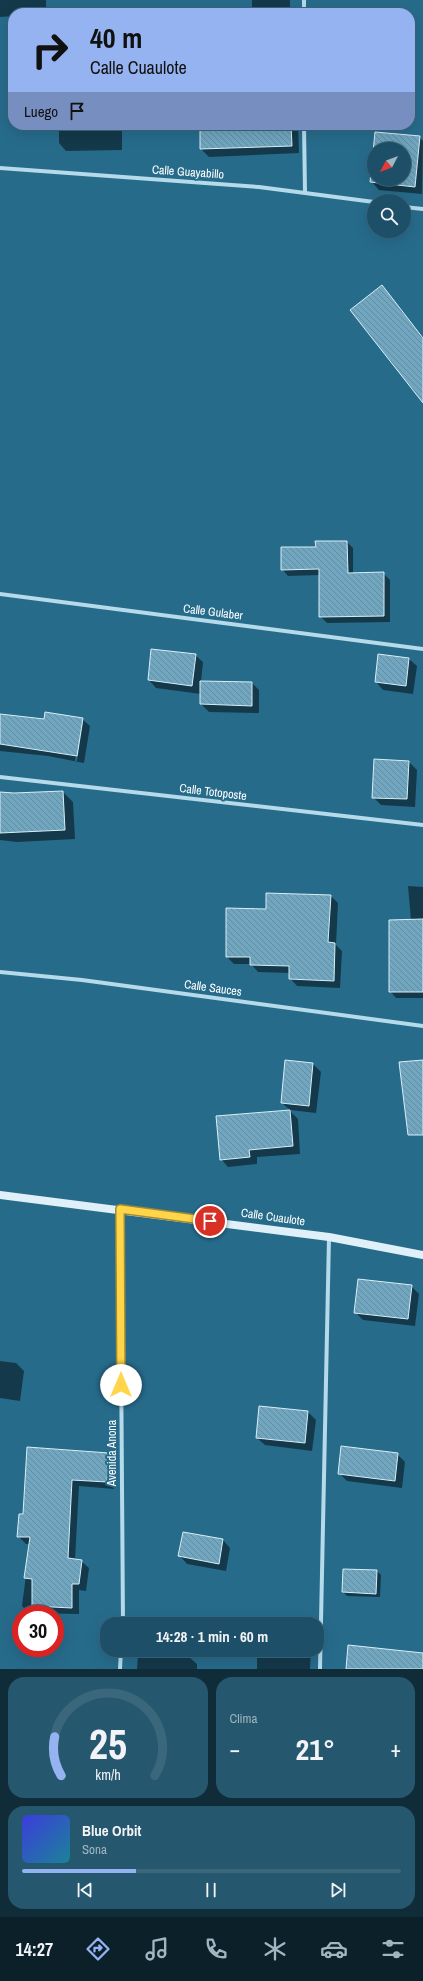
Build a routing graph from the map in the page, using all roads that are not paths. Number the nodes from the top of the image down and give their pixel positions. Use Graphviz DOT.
graph roads {
  1 [pos="304,130"];
  2 [pos="0,168"];
  3 [pos="305,192"];
  4 [pos="367,201"];
  5 [pos="411,208"];
  6 [pos="423,209"];
  7 [pos="0,594"];
  8 [pos="423,650"];
  9 [pos="0,778"];
  10 [pos="423,825"];
  11 [pos="0,972"];
  12 [pos="423,1026"];
  13 [pos="0,1195"];
  14 [pos="120,1209"];
  15 [pos="329,1237"];
  16 [pos="423,1255"];
  17 [pos="123,1617"];
  18 [pos="121,1657"];
  19 [pos="120,1669"];
  20 [pos="320,1669"];
  1 -- 3 [label="street"];
  2 -- 3 [label="street, Calle Guayabillo"];
  3 -- 4 [label="street, Calle Guayabillo"];
  5 -- 6 [label="street"];
  7 -- 8 [label="street, Calle Gulaber"];
  9 -- 10 [label="street, Calle Totoposte"];
  11 -- 12 [label="street, Calle Sauces"];
  13 -- 14 [label="street, Calle Cuaulote"];
  14 -- 15 [label="street, Calle Cuaulote"];
  14 -- 17 [label="street, Avenida Anona"];
  15 -- 16 [label="street, Calle Cuaulote"];
  15 -- 20 [label="street"];
  18 -- 19 [label="street"];
}
